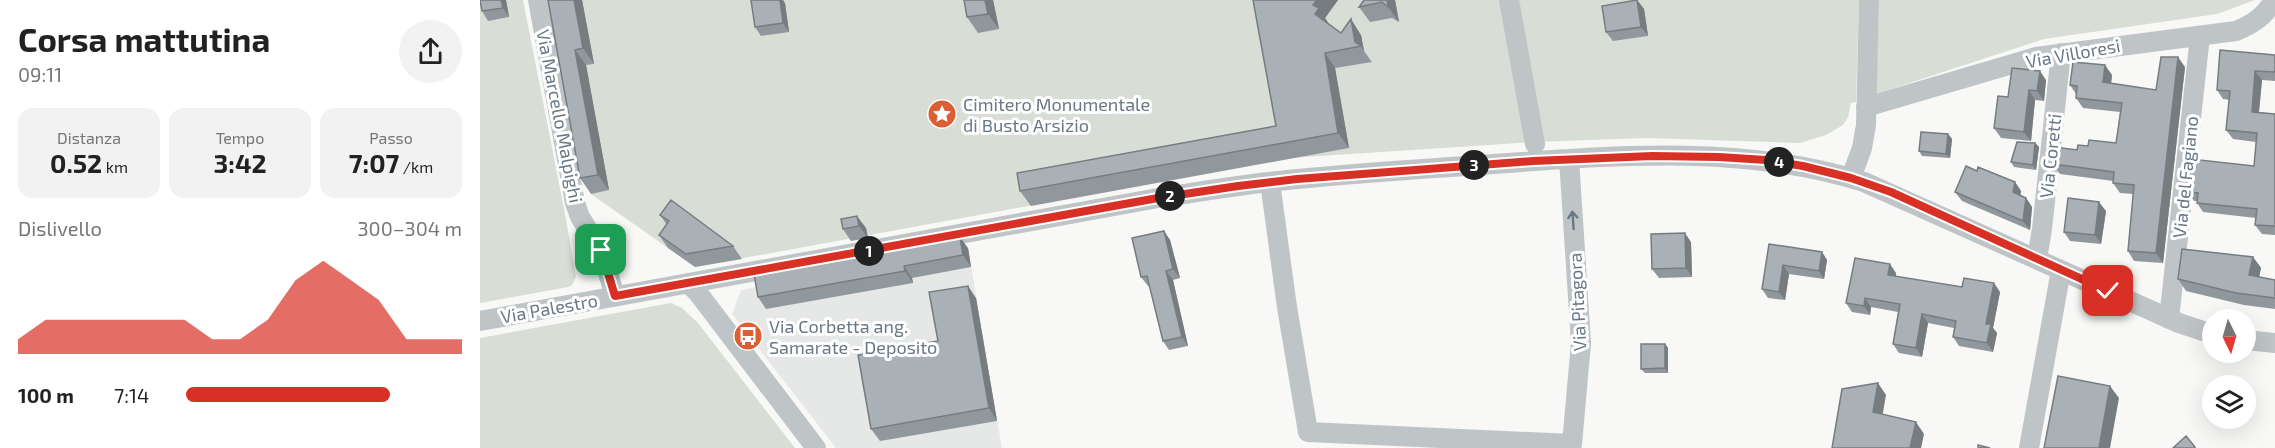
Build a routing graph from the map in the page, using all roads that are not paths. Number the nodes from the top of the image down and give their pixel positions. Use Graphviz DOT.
graph roads {
  1 [pos="538,0"];
  2 [pos="1509,0"];
  3 [pos="1869,0"];
  4 [pos="2274,0"];
  5 [pos="2200,36"];
  6 [pos="2061,53"];
  7 [pos="1866,107"];
  8 [pos="1536,144"];
  9 [pos="1569,159"];
  10 [pos="1851,178"];
  11 [pos="1270,182"];
  12 [pos="2037,259"];
  13 [pos="2061,270"];
  14 [pos="688,283"];
  15 [pos="615,296"];
  16 [pos="2169,319"];
  17 [pos="480,321"];
  18 [pos="2202,331"];
  19 [pos="2256,341"];
  20 [pos="2275,344"];
  21 [pos="1309,440"];
  22 [pos="1423,443"];
  23 [pos="1572,446"];
  24 [pos="816,448"];
  25 [pos="2030,448"];
  1 -- 15 [label="street, Via Marcello Malpighi"];
  2 -- 8 [label="street"];
  3 -- 7 [label="street"];
  4 -- 5 [label="street, Via Villoresi"];
  5 -- 6 [label="street, Via Villoresi"];
  5 -- 16 [label="street, Via del Fagiano"];
  6 -- 7 [label="street, Via Villoresi"];
  6 -- 12 [label="street, Via Coretti"];
  7 -- 10 [label="street"];
  9 -- 10 [label="street, Via Palestro"];
  9 -- 11 [label="street, Via Palestro"];
  23 -- 9 [label="street, Via Pitagora, one-way"];
  10 -- 12 [label="street, Via Palestro"];
  11 -- 14 [label="street, Via Palestro"];
  11 -- 21 [label="street, Via Pitagora"];
  12 -- 13 [label="street, Via Palestro"];
  13 -- 16 [label="street, Via Palestro"];
  13 -- 25 [label="street"];
  14 -- 15 [label="street, Via Palestro"];
  14 -- 24 [label="street"];
  15 -- 17 [label="street, Via Palestro"];
  16 -- 18 [label="street, Via Palestro"];
  19 -- 20 [label="street"];
  21 -- 22 [label="street, Via Pitagora"];
  22 -- 23 [label="street, Via Pitagora"];
}
